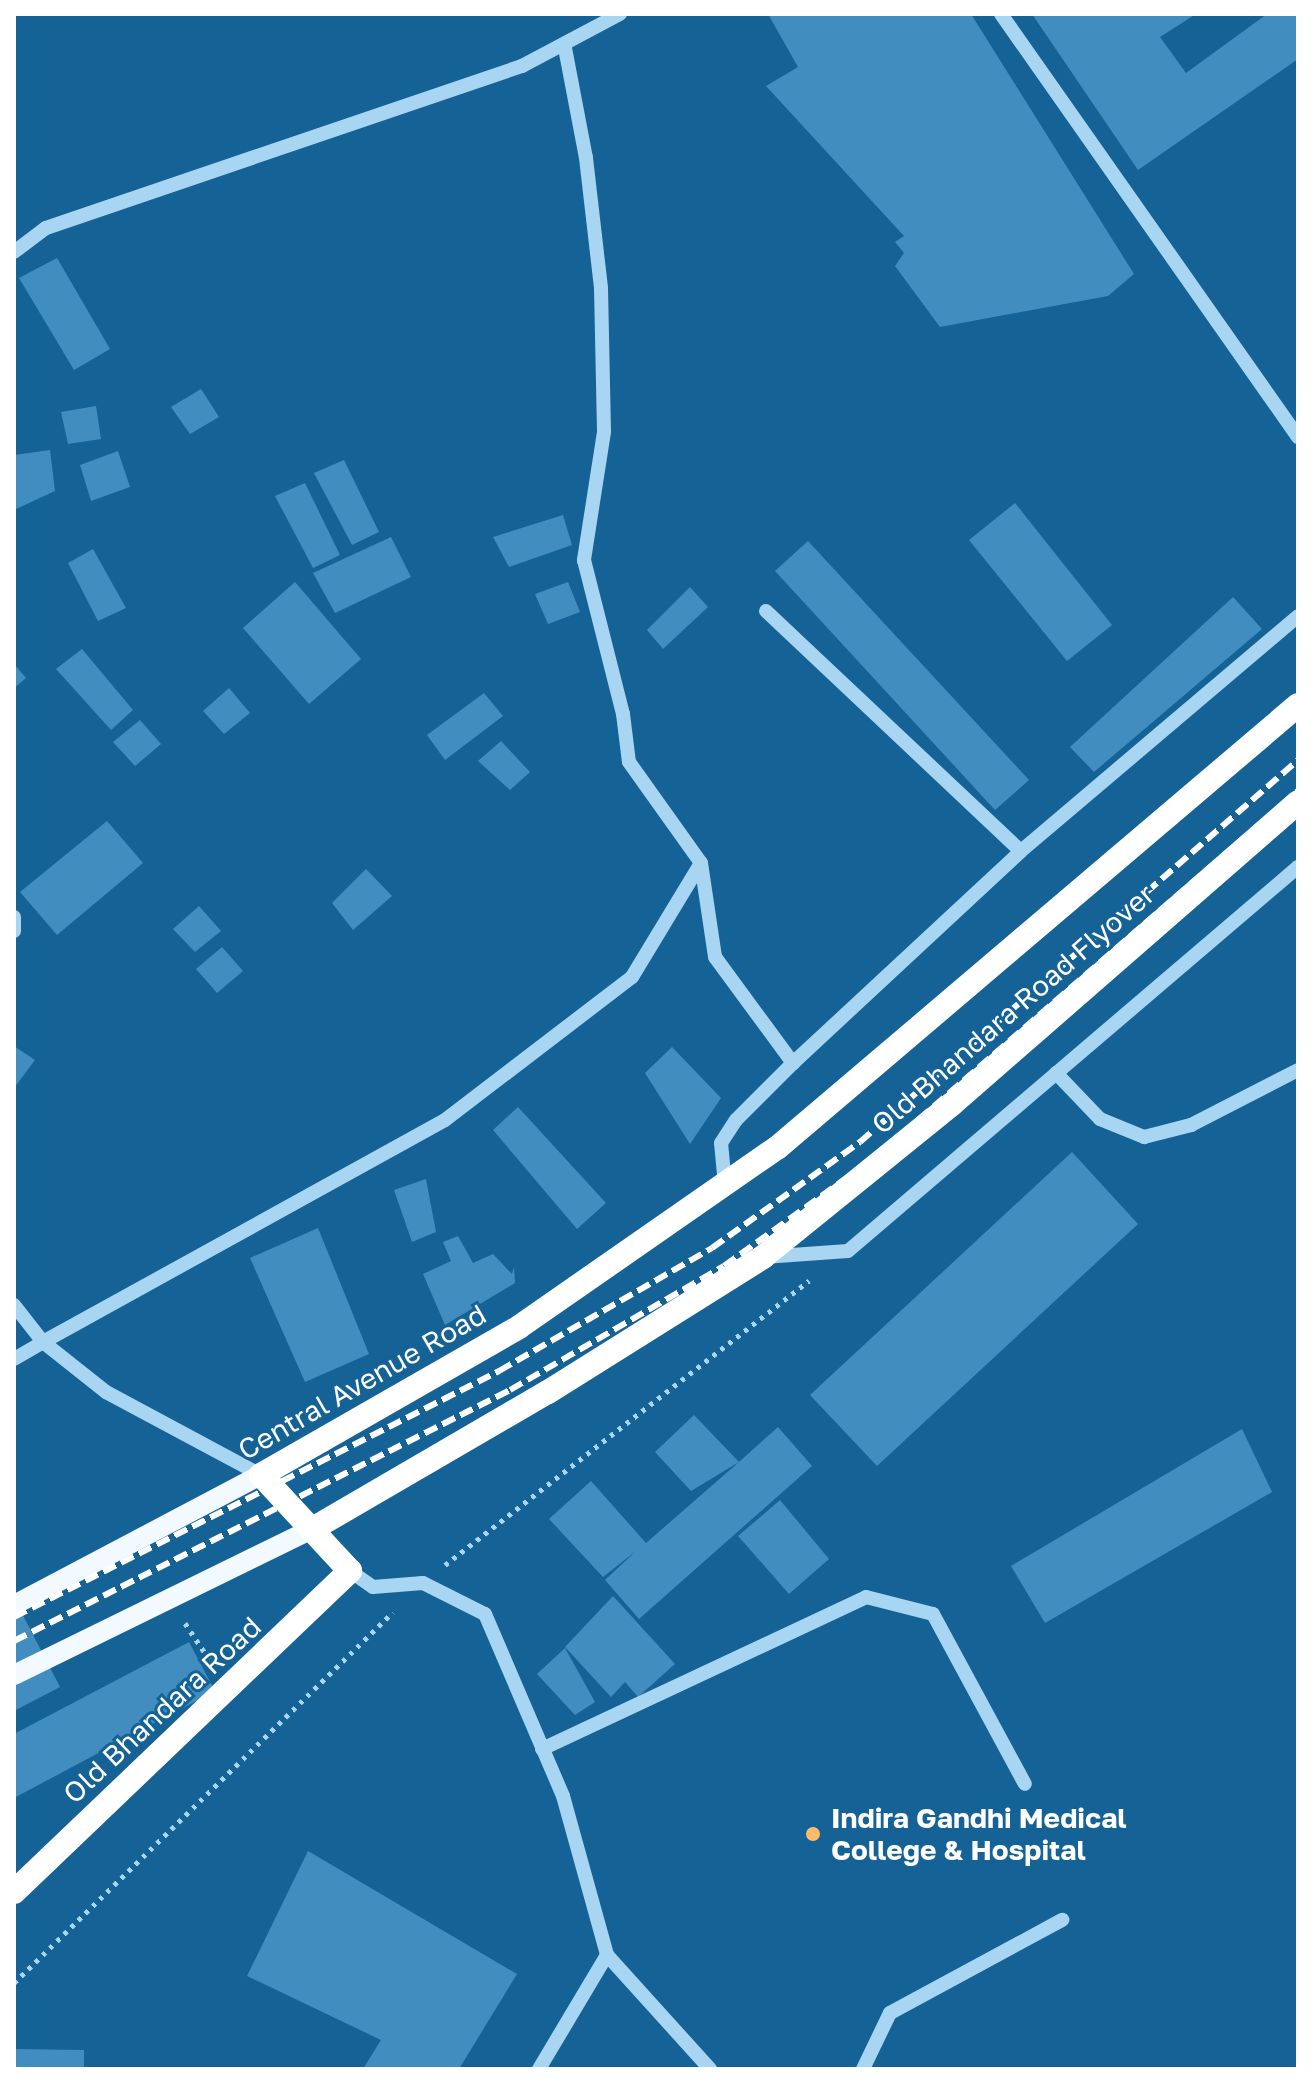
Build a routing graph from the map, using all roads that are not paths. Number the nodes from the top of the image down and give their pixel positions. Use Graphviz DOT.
graph roads {
  1 [pos="620,14"];
  2 [pos="1001,14"];
  3 [pos="565,48"];
  4 [pos="14,252"];
  5 [pos="1298,437"];
  6 [pos="766,611"];
  7 [pos="1298,616"];
  8 [pos="1298,705"];
  9 [pos="1298,802"];
  10 [pos="1021,851"];
  11 [pos="701,863"];
  12 [pos="1298,867"];
  13 [pos="14,917"];
  14 [pos="14,931"];
  15 [pos="793,1063"];
  16 [pos="1298,1070"];
  17 [pos="1056,1073"];
  18 [pos="725,1185"];
  19 [pos="763,1257"];
  20 [pos="14,1305"];
  21 [pos="43,1342"];
  22 [pos="14,1359"];
  23 [pos="261,1475"];
  24 [pos="314,1528"];
  25 [pos="350,1571"];
  26 [pos="14,1605"];
  27 [pos="14,1675"];
  28 [pos="542,1749"];
  29 [pos="1025,1784"];
  30 [pos="14,1892"];
  31 [pos="1062,1920"];
  32 [pos="607,1955"];
  33 [pos="539,2069"];
  34 [pos="710,2069"];
  35 [pos="863,2069"];
  1 -- 3 [label="street"];
  2 -- 5 [label="street"];
  3 -- 4 [label="street"];
  3 -- 11 [label="street"];
  6 -- 10 [label="street"];
  7 -- 10 [label="street"];
  8 -- 18 [label="highway, Old Bhandara Road Flyover"];
  9 -- 19 [label="highway, Old Bhandara Road Flyover"];
  10 -- 15 [label="street"];
  11 -- 15 [label="street"];
  11 -- 21 [label="street"];
  12 -- 17 [label="street"];
  13 -- 14 [label="street"];
  15 -- 18 [label="street"];
  16 -- 17 [label="street"];
  17 -- 19 [label="street"];
  18 -- 23 [label="highway, Central Avenue Road"];
  19 -- 24 [label="highway, Old Bhandara Road Flyover"];
  20 -- 21 [label="street"];
  21 -- 22 [label="street"];
  21 -- 23 [label="street"];
  23 -- 24 [label="highway"];
  23 -- 26 [label="main road, Central Avenue Road"];
  24 -- 25 [label="highway"];
  24 -- 27 [label="main road"];
  25 -- 28 [label="street"];
  25 -- 30 [label="highway, Old Bhandara Road"];
  28 -- 29 [label="street"];
  28 -- 32 [label="street"];
  31 -- 35 [label="street"];
  32 -- 33 [label="street"];
  32 -- 34 [label="street"];
}
